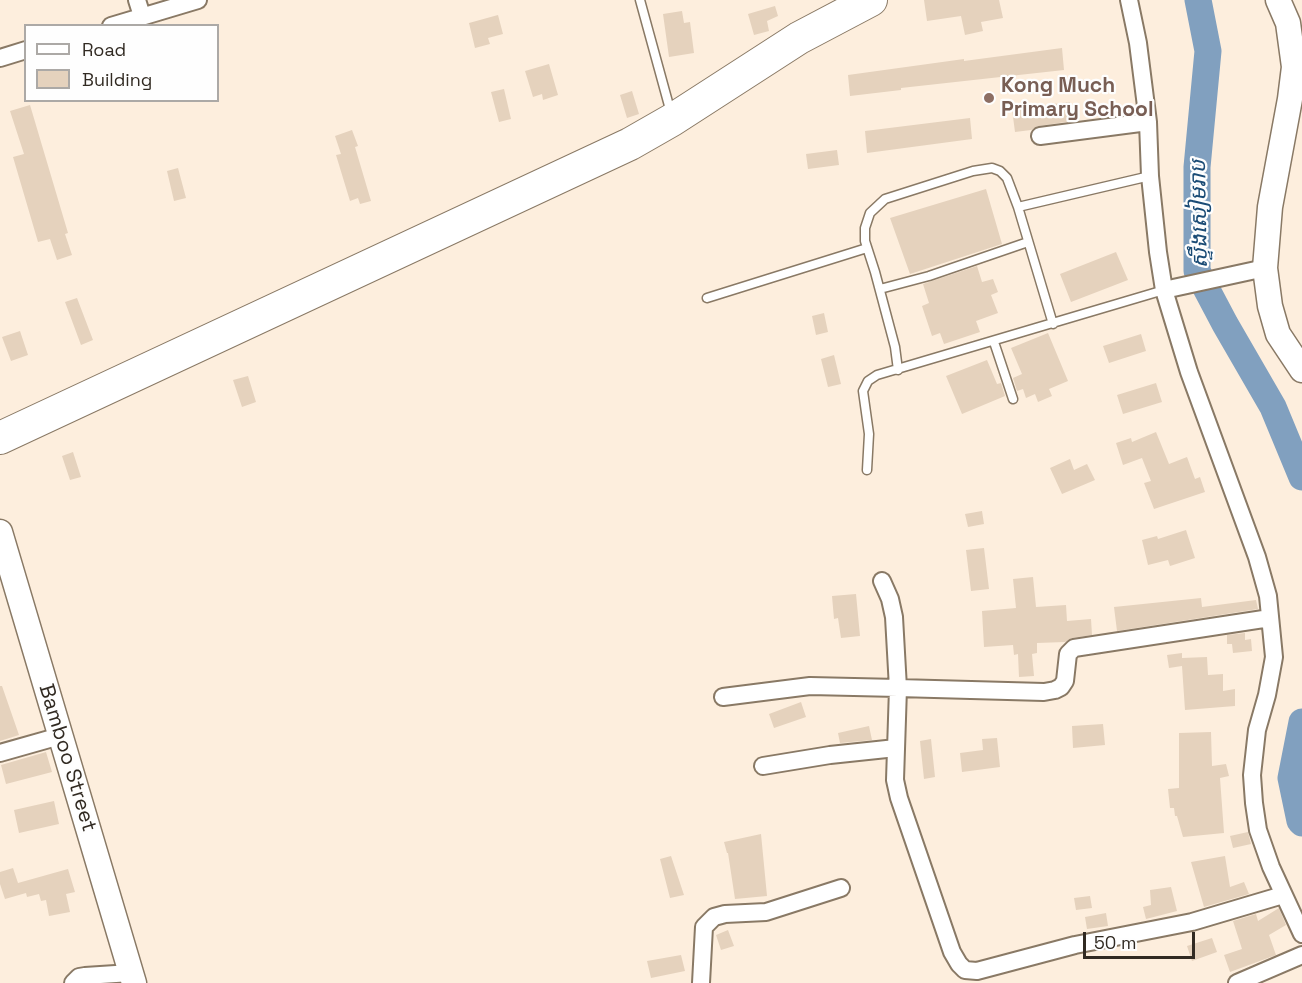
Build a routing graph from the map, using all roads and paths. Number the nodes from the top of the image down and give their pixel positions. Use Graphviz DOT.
graph roads {
  1 [pos="198,0"];
  2 [pos="640,0"];
  3 [pos="871,0"];
  4 [pos="1129,0"];
  5 [pos="1278,0"];
  6 [pos="140,8"];
  7 [pos="1295,20"];
  8 [pos="114,24"];
  9 [pos="24,51"];
  10 [pos="0,58"];
  11 [pos="672,120"];
  12 [pos="1148,122"];
  13 [pos="1040,136"];
  14 [pos="1150,176"];
  15 [pos="1018,207"];
  16 [pos="1028,242"];
  17 [pos="867,248"];
  18 [pos="1265,268"];
  19 [pos="880,289"];
  20 [pos="1169,289"];
  21 [pos="707,297"];
  22 [pos="1053,324"];
  23 [pos="994,342"];
  24 [pos="898,370"];
  25 [pos="1302,370"];
  26 [pos="1013,399"];
  27 [pos="0,438"];
  28 [pos="867,470"];
  29 [pos="0,532"];
  30 [pos="882,581"];
  31 [pos="1270,618"];
  32 [pos="898,688"];
  33 [pos="723,697"];
  34 [pos="60,736"];
  35 [pos="896,748"];
  36 [pos="0,753"];
  37 [pos="763,766"];
  38 [pos="841,888"];
  39 [pos="1292,903"];
  40 [pos="1302,934"];
  41 [pos="1302,956"];
  42 [pos="132,978"];
  43 [pos="73,983"];
  44 [pos="701,983"];
  45 [pos="1237,983"];
  1 -- 6 [label="street"];
  2 -- 11 [label="lane"];
  3 -- 11 [label="highway"];
  4 -- 12 [label="street"];
  5 -- 7 [label="street"];
  6 -- 8 [label="street"];
  7 -- 18 [label="street"];
  9 -- 10 [label="street"];
  11 -- 27 [label="highway"];
  12 -- 13 [label="street"];
  12 -- 14 [label="street"];
  14 -- 15 [label="lane"];
  14 -- 20 [label="street"];
  15 -- 16 [label="lane"];
  15 -- 17 [label="lane"];
  16 -- 19 [label="lane"];
  16 -- 22 [label="lane"];
  17 -- 19 [label="lane"];
  17 -- 21 [label="lane"];
  18 -- 20 [label="street"];
  18 -- 25 [label="street"];
  19 -- 24 [label="lane"];
  20 -- 22 [label="lane"];
  20 -- 31 [label="street"];
  22 -- 23 [label="lane"];
  23 -- 24 [label="lane"];
  23 -- 26 [label="lane"];
  24 -- 28 [label="lane"];
  29 -- 34 [label="street, Bamboo Street"];
  30 -- 32 [label="street"];
  31 -- 32 [label="street"];
  31 -- 39 [label="street"];
  32 -- 33 [label="street"];
  32 -- 35 [label="street"];
  34 -- 36 [label="street"];
  34 -- 42 [label="street, Bamboo Street"];
  35 -- 37 [label="street"];
  35 -- 39 [label="street"];
  38 -- 44 [label="street"];
  39 -- 40 [label="street"];
  41 -- 45 [label="street"];
  42 -- 43 [label="street"];
}
